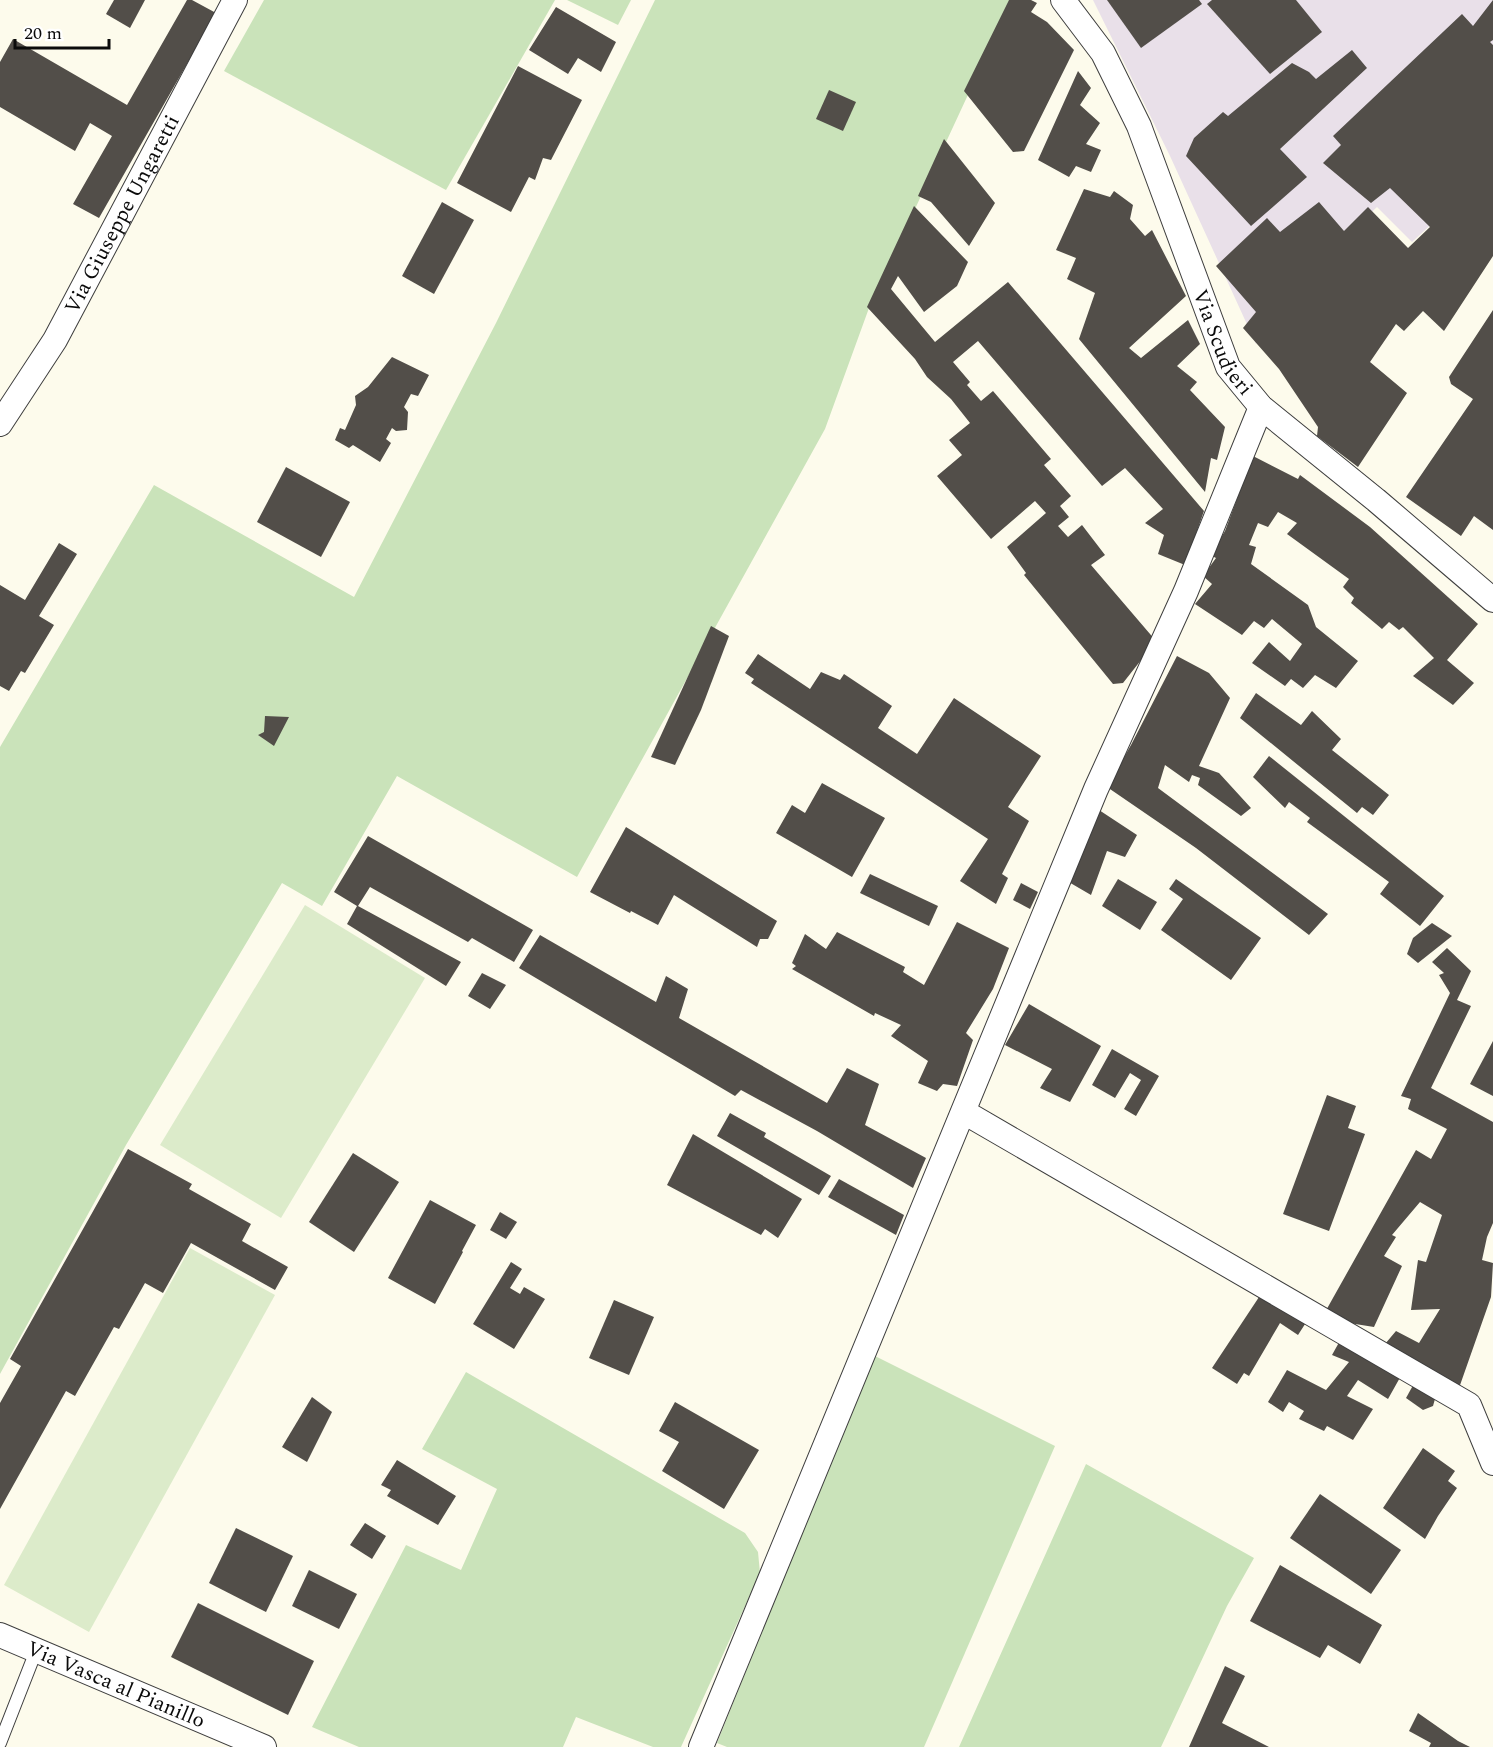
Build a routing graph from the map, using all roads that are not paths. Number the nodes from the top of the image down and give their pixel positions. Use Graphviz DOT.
graph roads {
  1 [pos="235,0"];
  2 [pos="1063,0"];
  3 [pos="1261,407"];
  4 [pos="0,424"];
  5 [pos="1493,600"];
  6 [pos="964,1112"];
  7 [pos="1493,1463"];
  8 [pos="0,1635"];
  9 [pos="36,1651"];
  10 [pos="0,1743"];
  11 [pos="264,1747"];
  12 [pos="702,1747"];
  1 -- 4 [label="street, Via Giuseppe Ungaretti"];
  2 -- 3 [label="street, Via Scudieri"];
  3 -- 5 [label="street, Via Scudieri"];
  3 -- 6 [label="street"];
  6 -- 7 [label="street"];
  6 -- 12 [label="street"];
  8 -- 9 [label="street, Via Vasca al Pianillo"];
  9 -- 10 [label="lane"];
  9 -- 11 [label="street, Via Vasca al Pianillo"];
}
